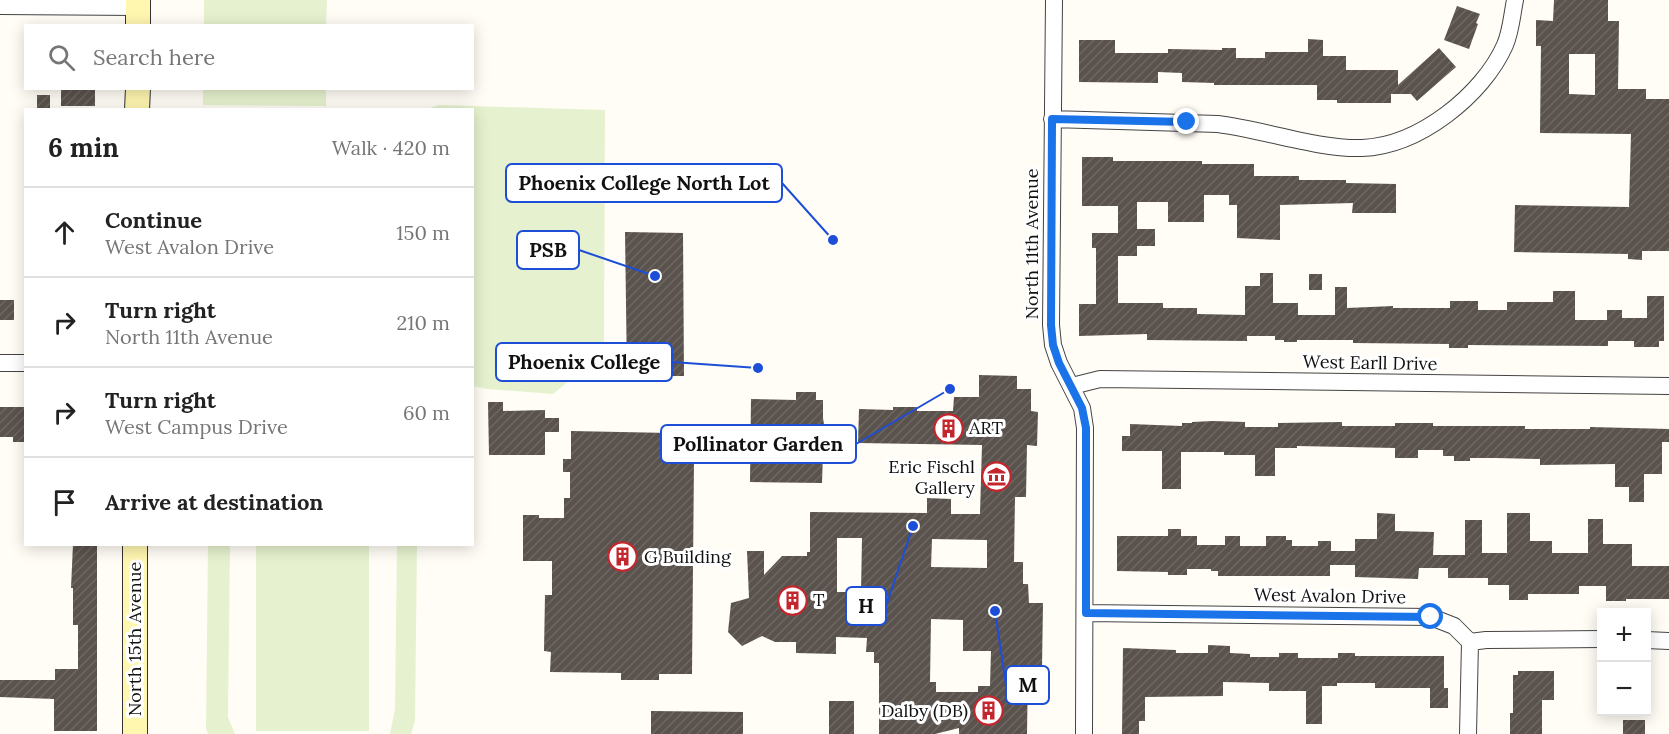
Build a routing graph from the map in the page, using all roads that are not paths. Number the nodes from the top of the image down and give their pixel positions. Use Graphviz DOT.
graph roads {
  1 [pos="1054,0"];
  2 [pos="1515,0"];
  3 [pos="0,6"];
  4 [pos="138,11"];
  5 [pos="138,90"];
  6 [pos="137,108"];
  7 [pos="1052,119"];
  8 [pos="0,363"];
  9 [pos="24,363"];
  10 [pos="1072,386"];
  11 [pos="1669,386"];
  12 [pos="135,546"];
  13 [pos="1086,613"];
  14 [pos="1597,639"];
  15 [pos="1651,640"];
  16 [pos="1669,641"];
  17 [pos="1470,642"];
  18 [pos="135,734"];
  19 [pos="1084,734"];
  20 [pos="1468,734"];
  1 -- 7 [label="street, North 11th Avenue"];
  2 -- 7 [label="street"];
  3 -- 4 [label="street"];
  5 -- 6 [label="street"];
  7 -- 10 [label="street, North 11th Avenue"];
  8 -- 9 [label="street"];
  10 -- 11 [label="street, West Earll Drive"];
  10 -- 13 [label="street, North 11th Avenue"];
  12 -- 18 [label="street, North 15th Avenue"];
  13 -- 17 [label="street, West Avalon Drive"];
  13 -- 19 [label="street, North 11th Avenue"];
  14 -- 17 [label="street"];
  15 -- 16 [label="street"];
  17 -- 20 [label="street"];
}
